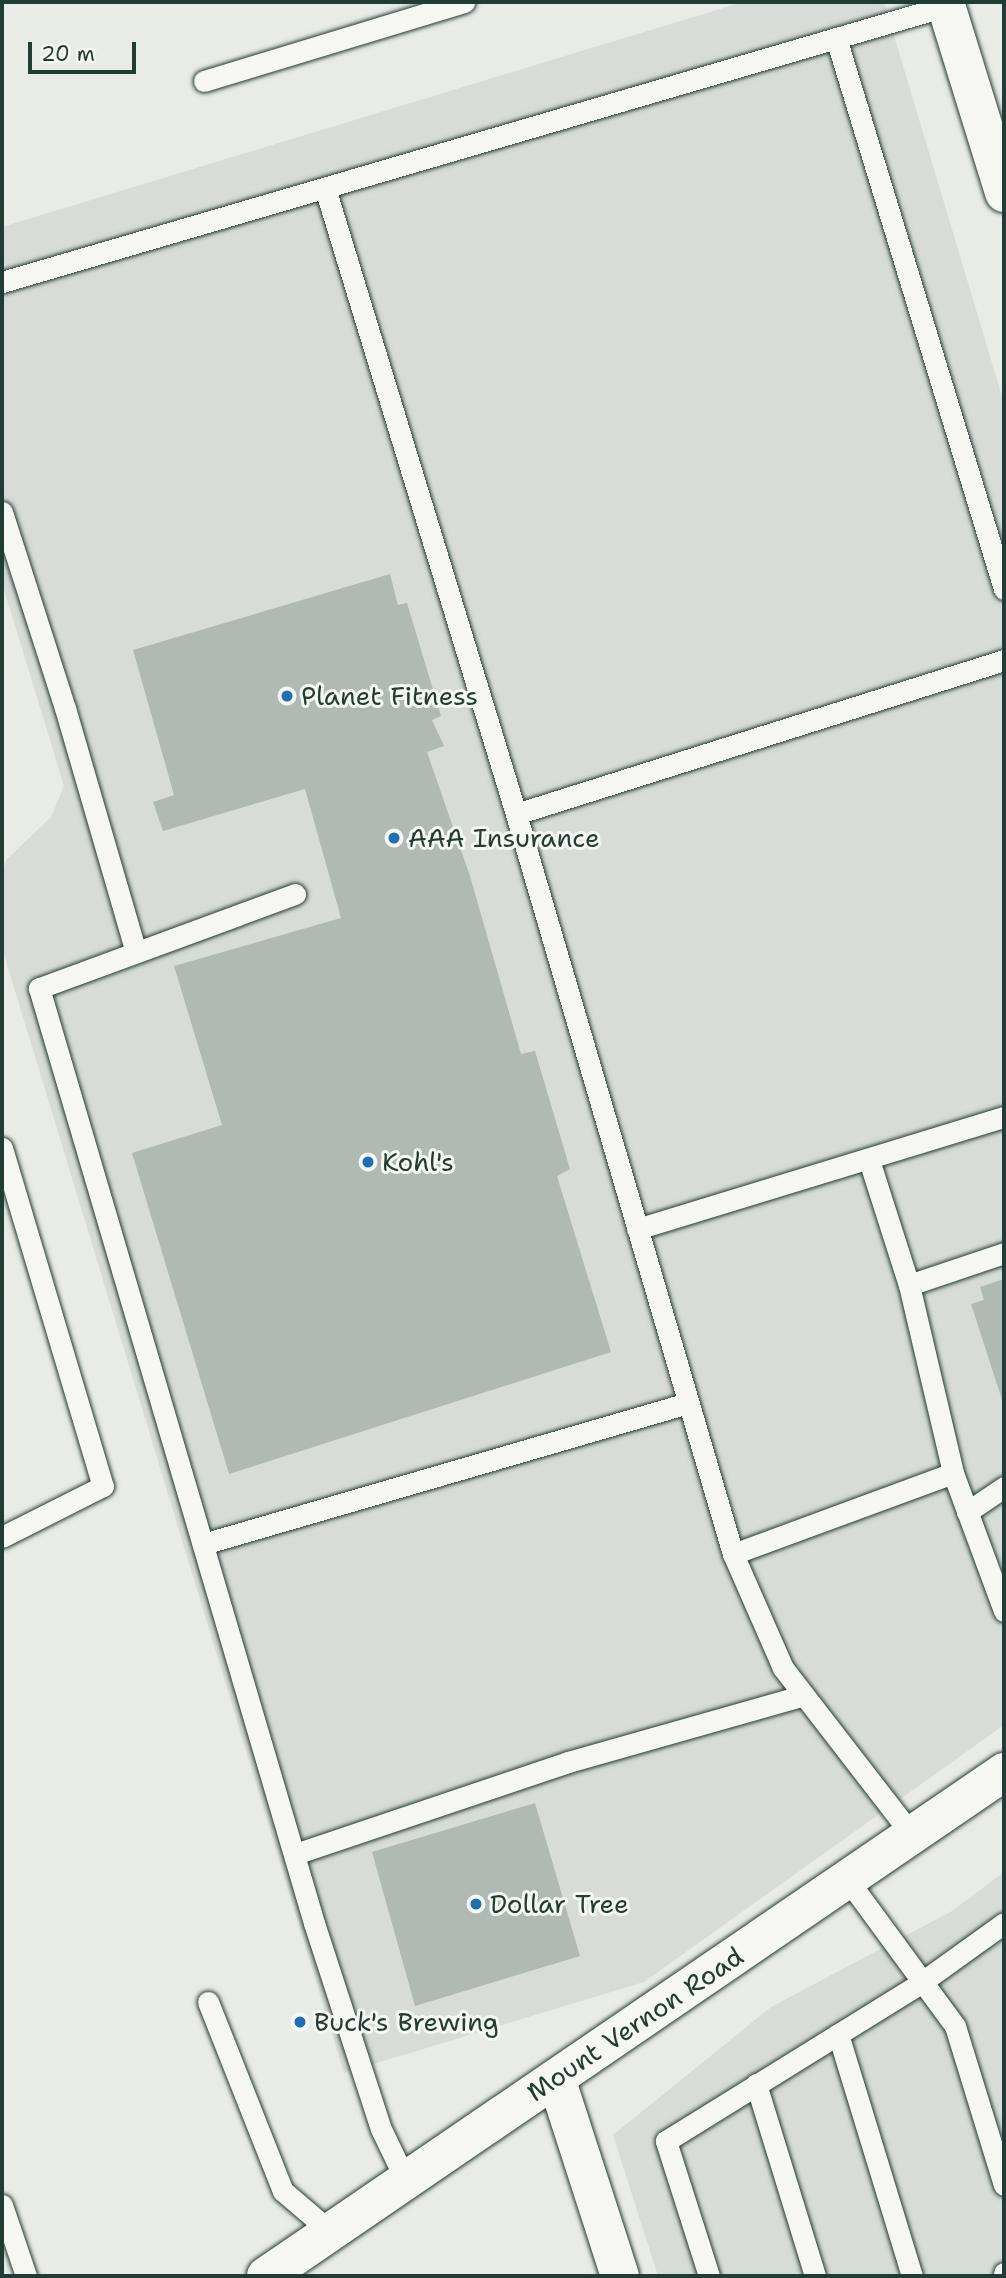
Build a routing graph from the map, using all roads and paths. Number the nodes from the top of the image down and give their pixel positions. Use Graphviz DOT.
graph roads {
  1 [pos="464,2"];
  2 [pos="945,4"];
  3 [pos="836,38"];
  4 [pos="204,81"];
  5 [pos="325,188"];
  6 [pos="1004,193"];
  7 [pos="2,282"];
  8 [pos="2,512"];
  9 [pos="1004,589"];
  10 [pos="1004,660"];
  11 [pos="516,814"];
  12 [pos="295,894"];
  13 [pos="136,952"];
  14 [pos="1004,1117"];
  15 [pos="2,1148"];
  16 [pos="869,1160"];
  17 [pos="638,1229"];
  18 [pos="1004,1253"];
  19 [pos="909,1285"];
  20 [pos="688,1403"];
  21 [pos="953,1473"];
  22 [pos="1004,1487"];
  23 [pos="967,1512"];
  24 [pos="2,1536"];
  25 [pos="203,1544"];
  26 [pos="733,1554"];
  27 [pos="1004,1611"];
  28 [pos="804,1695"];
  29 [pos="1004,1772"];
  30 [pos="912,1835"];
  31 [pos="295,1854"];
  32 [pos="847,1879"];
  33 [pos="1004,1923"];
  34 [pos="922,1982"];
  35 [pos="208,2003"];
  36 [pos="838,2034"];
  37 [pos="556,2078"];
  38 [pos="756,2084"];
  39 [pos="406,2180"];
  40 [pos="1004,2185"];
  41 [pos="2,2205"];
  42 [pos="331,2232"];
  43 [pos="26,2276"];
  44 [pos="266,2276"];
  45 [pos="620,2276"];
  46 [pos="709,2276"];
  47 [pos="815,2276"];
  48 [pos="912,2276"];
  1 -- 4 [label="lane"];
  2 -- 3 [label="lane"];
  2 -- 6 [label="main road"];
  3 -- 5 [label="lane"];
  3 -- 9 [label="lane"];
  5 -- 7 [label="lane"];
  5 -- 11 [label="lane"];
  8 -- 13 [label="lane"];
  10 -- 11 [label="lane"];
  11 -- 17 [label="lane"];
  12 -- 13 [label="lane"];
  13 -- 25 [label="lane"];
  14 -- 16 [label="lane"];
  15 -- 24 [label="lane"];
  16 -- 17 [label="lane"];
  16 -- 19 [label="lane"];
  17 -- 20 [label="lane"];
  18 -- 19 [label="lane"];
  19 -- 21 [label="lane"];
  20 -- 25 [label="lane"];
  20 -- 26 [label="lane"];
  21 -- 23 [label="lane"];
  21 -- 26 [label="lane"];
  22 -- 23 [label="lane"];
  23 -- 27 [label="lane"];
  25 -- 31 [label="lane"];
  26 -- 28 [label="lane"];
  28 -- 30 [label="lane"];
  28 -- 31 [label="lane"];
  29 -- 30 [label="main road, Mount Vernon Road"];
  30 -- 32 [label="main road, Mount Vernon Road"];
  31 -- 39 [label="lane"];
  32 -- 34 [label="lane"];
  32 -- 37 [label="main road, Mount Vernon Road"];
  33 -- 34 [label="lane"];
  34 -- 36 [label="lane"];
  34 -- 40 [label="lane"];
  35 -- 42 [label="lane"];
  36 -- 38 [label="lane"];
  36 -- 48 [label="lane"];
  37 -- 39 [label="main road, Mount Vernon Road"];
  37 -- 45 [label="main road"];
  38 -- 46 [label="lane"];
  38 -- 47 [label="lane"];
  39 -- 42 [label="main road, Mount Vernon Road"];
  41 -- 43 [label="lane"];
  42 -- 44 [label="main road, Mount Vernon Road"];
}
